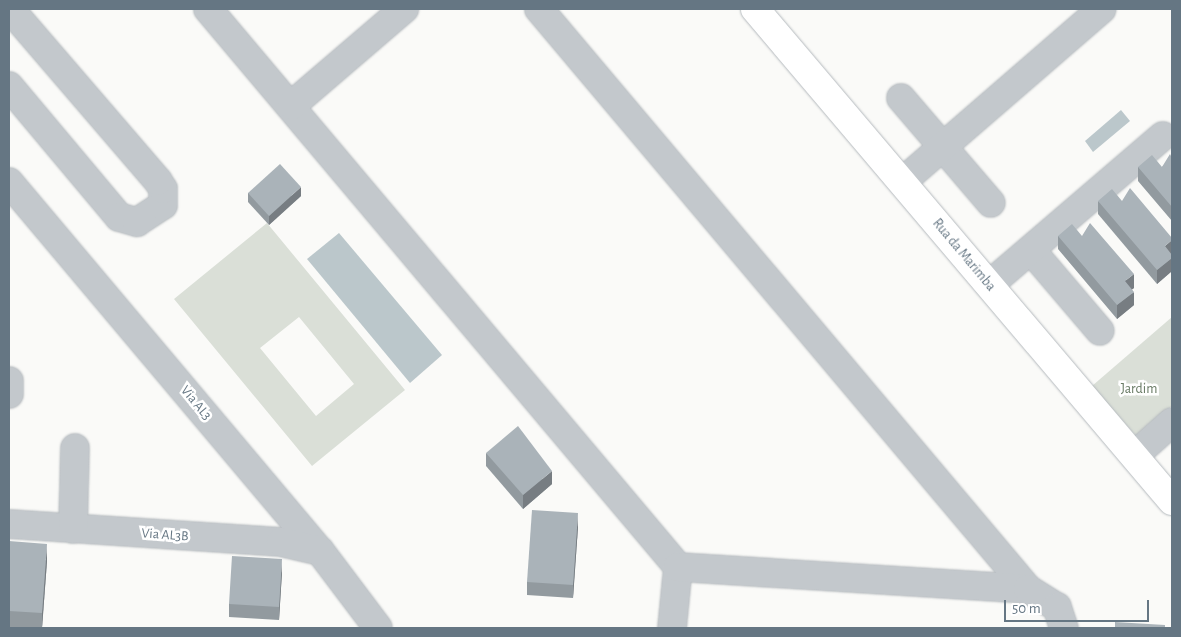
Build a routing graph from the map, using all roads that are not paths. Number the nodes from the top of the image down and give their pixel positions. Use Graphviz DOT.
graph roads {
  1 [pos="10,9"];
  2 [pos="208,9"];
  3 [pos="404,9"];
  4 [pos="539,9"];
  5 [pos="755,9"];
  6 [pos="1102,9"];
  7 [pos="9,86"];
  8 [pos="901,98"];
  9 [pos="292,105"];
  10 [pos="1163,136"];
  11 [pos="944,148"];
  12 [pos="9,182"];
  13 [pos="902,182"];
  14 [pos="991,203"];
  15 [pos="1031,250"];
  16 [pos="989,285"];
  17 [pos="1100,331"];
  18 [pos="9,381"];
  19 [pos="9,394"];
  20 [pos="1172,422"];
  21 [pos="75,448"];
  22 [pos="1134,456"];
  23 [pos="1172,502"];
  24 [pos="9,524"];
  25 [pos="73,529"];
  26 [pos="320,551"];
  27 [pos="678,567"];
  28 [pos="1028,588"];
  29 [pos="378,628"];
  30 [pos="672,628"];
  31 [pos="1064,628"];
  1 -- 7 [label="street"];
  2 -- 9 [label="street"];
  3 -- 9 [label="street"];
  4 -- 28 [label="street"];
  5 -- 13 [label="main road, Rua da Marimba"];
  6 -- 11 [label="street"];
  8 -- 11 [label="street"];
  9 -- 27 [label="street"];
  10 -- 15 [label="street"];
  11 -- 13 [label="street"];
  11 -- 14 [label="street"];
  12 -- 26 [label="street, Via AL3"];
  13 -- 16 [label="main road, Rua da Marimba"];
  15 -- 16 [label="street"];
  15 -- 17 [label="street"];
  16 -- 22 [label="main road, Rua da Marimba"];
  18 -- 19 [label="street"];
  20 -- 22 [label="street"];
  21 -- 25 [label="street"];
  22 -- 23 [label="main road, Rua da Marimba"];
  24 -- 25 [label="street, Via AL3B"];
  25 -- 26 [label="street, Via AL3B"];
  26 -- 29 [label="street, Via AL3"];
  27 -- 28 [label="street"];
  27 -- 30 [label="street"];
  28 -- 31 [label="street"];
}
